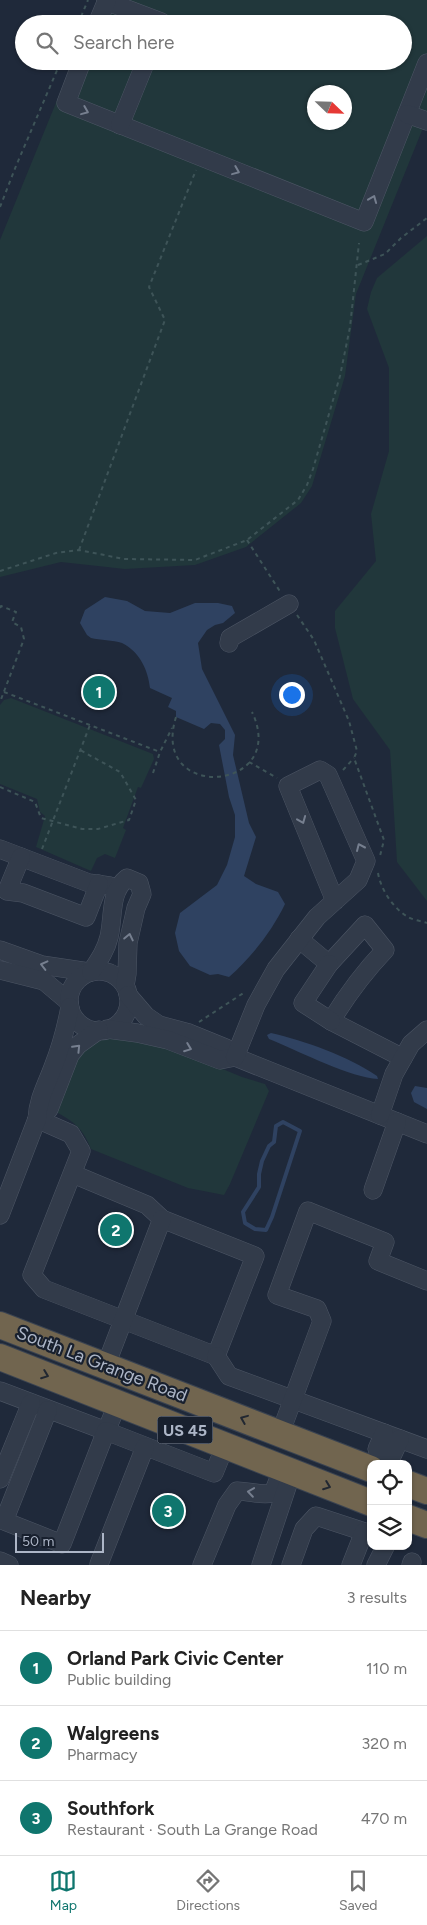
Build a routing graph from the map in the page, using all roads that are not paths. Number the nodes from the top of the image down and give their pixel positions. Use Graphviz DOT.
graph roads {
  1 [pos="106,0"];
  2 [pos="100,15"];
  3 [pos="144,15"];
  4 [pos="427,64"];
  5 [pos="79,70"];
  6 [pos="142,70"];
  7 [pos="407,114"];
  8 [pos="427,121"];
  9 [pos="120,125"];
  10 [pos="289,604"];
  11 [pos="229,644"];
  12 [pos="0,849"];
  13 [pos="21,857"];
  14 [pos="99,884"];
  15 [pos="117,889"];
  16 [pos="4,890"];
  17 [pos="335,901"];
  18 [pos="299,939"];
  19 [pos="0,950"];
  20 [pos="329,964"];
  21 [pos="0,970"];
  22 [pos="90,972"];
  23 [pos="126,990"];
  24 [pos="70,1004"];
  25 [pos="331,1021"];
  26 [pos="103,1030"];
  27 [pos="427,1030"];
  28 [pos="234,1057"];
  29 [pos="403,1058"];
  30 [pos="380,1115"];
  31 [pos="37,1119"];
  32 [pos="397,1122"];
  33 [pos="427,1134"];
  34 [pos="8,1171"];
  35 [pos="73,1174"];
  36 [pos="373,1190"];
  37 [pos="2,1206"];
  38 [pos="162,1219"];
  39 [pos="427,1281"];
  40 [pos="123,1320"];
  41 [pos="0,1325"];
  42 [pos="216,1356"];
  43 [pos="0,1357"];
  44 [pos="106,1365"];
  45 [pos="0,1391"];
  46 [pos="294,1400"];
  47 [pos="31,1403"];
  48 [pos="118,1403"];
  49 [pos="48,1410"];
  50 [pos="106,1431"];
  51 [pos="280,1434"];
  52 [pos="392,1436"];
  53 [pos="225,1446"];
  54 [pos="145,1447"];
  55 [pos="427,1449"];
  56 [pos="377,1460"];
  57 [pos="367,1461"];
  58 [pos="288,1470"];
  59 [pos="0,1479"];
  60 [pos="412,1486"];
  61 [pos="427,1492"];
  62 [pos="367,1501"];
  63 [pos="412,1519"];
  64 [pos="427,1525"];
  65 [pos="367,1533"];
  66 [pos="271,1536"];
  67 [pos="384,1550"];
  68 [pos="0,1561"];
  69 [pos="350,1561"];
  70 [pos="99,1564"];
  71 [pos="9,1565"];
  72 [pos="202,1565"];
  73 [pos="255,1565"];
  74 [pos="261,1565"];
  75 [pos="290,1565"];
  76 [pos="376,1565"];
  1 -- 2 [label="street"];
  1 -- 3 [label="street"];
  4 -- 7 [label="street"];
  5 -- 9 [label="street, one-way"];
  6 -- 9 [label="street"];
  7 -- 8 [label="street"];
  9 -- 7 [label="street, one-way"];
  10 -- 11 [label="street"];
  12 -- 13 [label="street"];
  13 -- 14 [label="street"];
  13 -- 16 [label="street"];
  14 -- 15 [label="street"];
  14 -- 16 [label="street"];
  15 -- 22 [label="street"];
  23 -- 15 [label="street, one-way"];
  17 -- 17 [label="street, one-way"];
  17 -- 18 [label="street"];
  18 -- 20 [label="street"];
  18 -- 28 [label="street"];
  22 -- 19 [label="street, one-way"];
  20 -- 25 [label="street"];
  20 -- 25 [label="street"];
  21 -- 24 [label="street"];
  22 -- 23 [label="street"];
  22 -- 24 [label="street"];
  23 -- 26 [label="street"];
  23 -- 28 [label="street"];
  24 -- 26 [label="street"];
  24 -- 31 [label="street"];
  25 -- 29 [label="street"];
  26 -- 28 [label="street, one-way"];
  31 -- 26 [label="street, one-way"];
  27 -- 29 [label="street"];
  28 -- 30 [label="street"];
  29 -- 30 [label="street"];
  30 -- 32 [label="street"];
  31 -- 34 [label="street"];
  31 -- 35 [label="street"];
  32 -- 33 [label="street"];
  32 -- 36 [label="street"];
  34 -- 37 [label="street"];
  35 -- 38 [label="street"];
  35 -- 40 [label="street"];
  38 -- 40 [label="street"];
  38 -- 42 [label="street"];
  39 -- 46 [label="street"];
  40 -- 42 [label="street"];
  40 -- 44 [label="street"];
  41 -- 44 [label="highway, South La Grange Road / US 45"];
  42 -- 46 [label="street"];
  43 -- 48 [label="highway, South La Grange Road / US 45, one-way"];
  51 -- 44 [label="highway, South La Grange Road / US 45, one-way"];
  45 -- 47 [label="street"];
  46 -- 51 [label="street"];
  46 -- 52 [label="street"];
  47 -- 49 [label="street"];
  47 -- 59 [label="street"];
  48 -- 50 [label="street"];
  48 -- 53 [label="highway, South La Grange Road / US 45"];
  49 -- 50 [label="street"];
  49 -- 50 [label="street"];
  50 -- 54 [label="street"];
  51 -- 57 [label="highway, South La Grange Road / US 45"];
  52 -- 55 [label="street"];
  52 -- 56 [label="street"];
  53 -- 54 [label="street"];
  53 -- 58 [label="highway, South La Grange Road / US 45"];
  54 -- 70 [label="street"];
  58 -- 62 [label="highway, South La Grange Road / US 45, one-way"];
  58 -- 66 [label="street"];
  58 -- 72 [label="street, one-way"];
  60 -- 61 [label="highway"];
  63 -- 64 [label="highway"];
  65 -- 69 [label="street"];
  65 -- 75 [label="street"];
  66 -- 73 [label="street"];
  66 -- 74 [label="street"];
  67 -- 76 [label="street"];
  68 -- 71 [label="street"];
}
